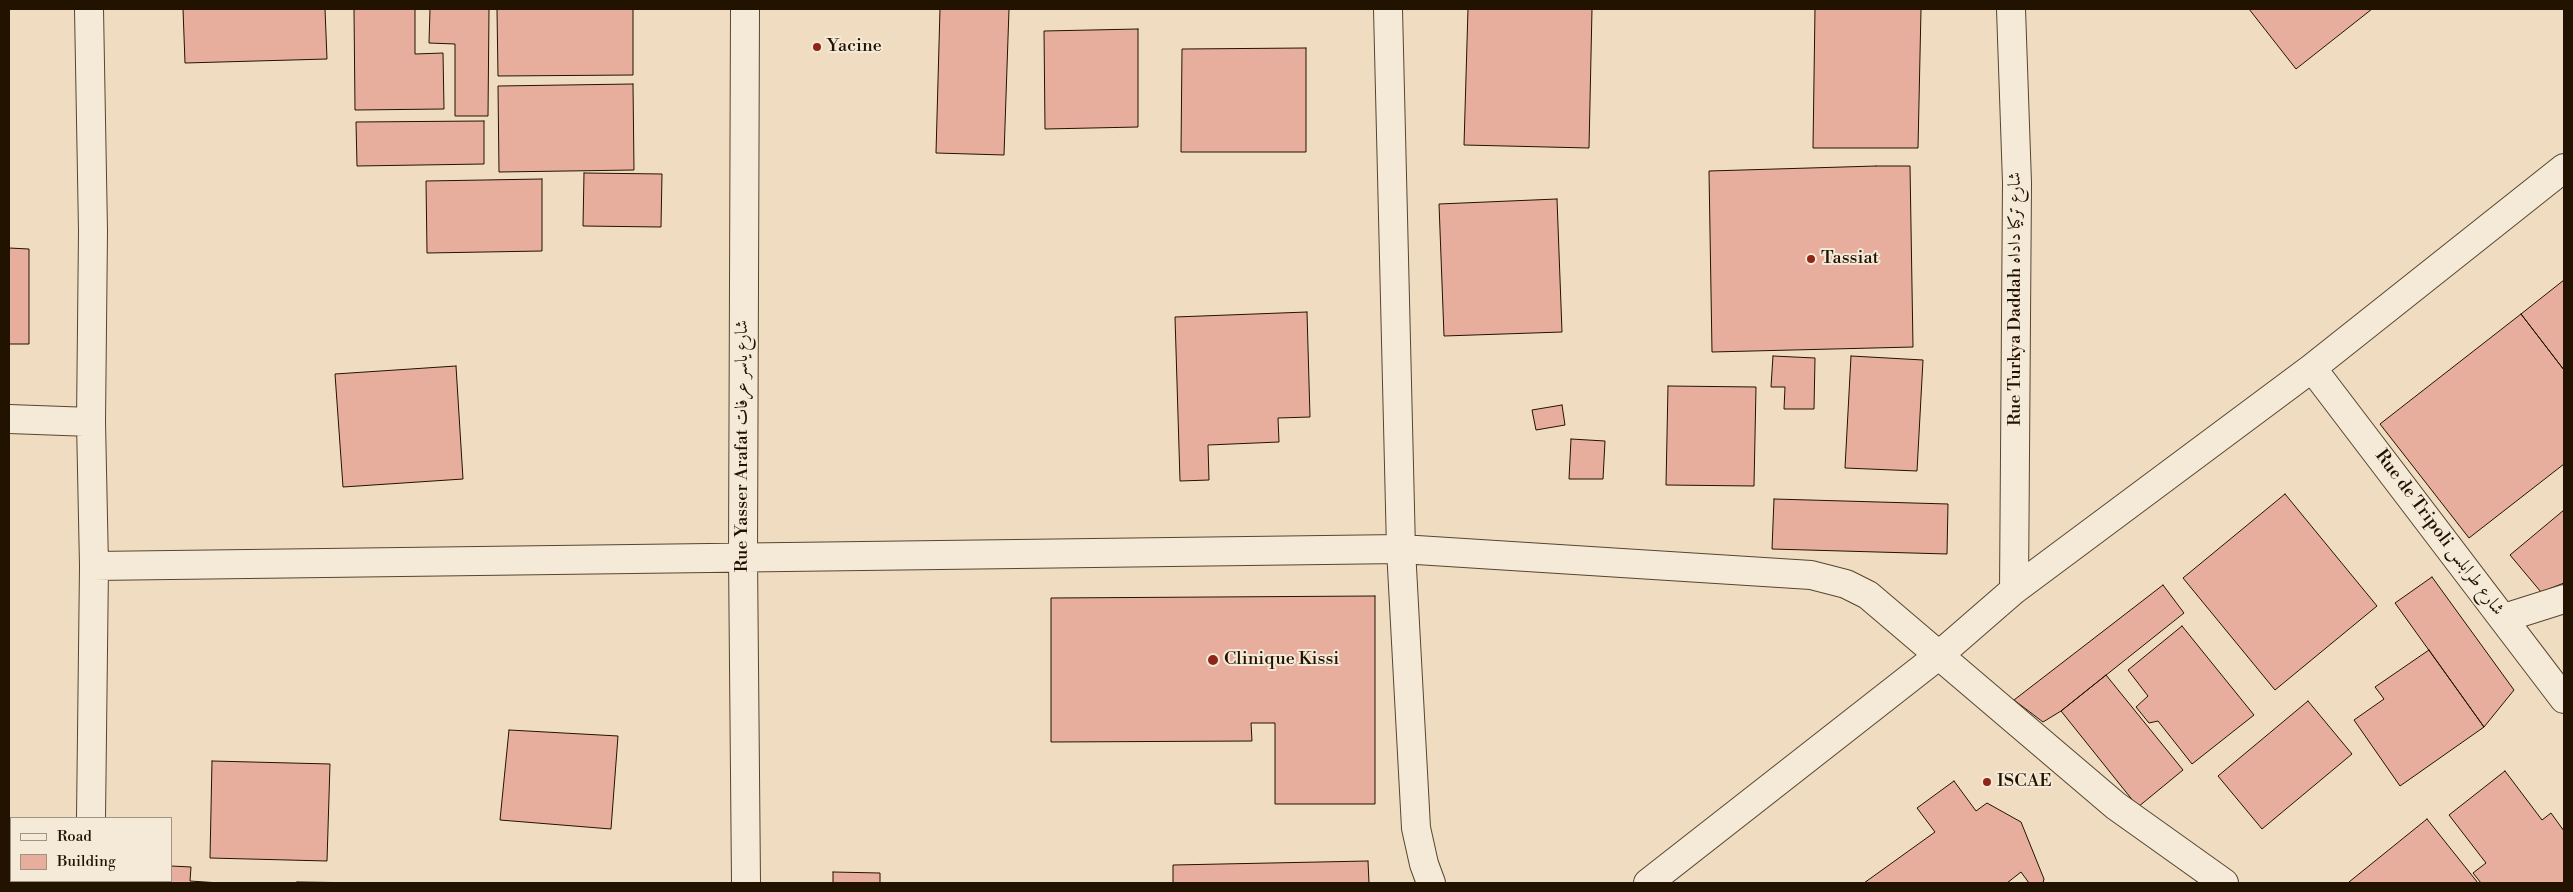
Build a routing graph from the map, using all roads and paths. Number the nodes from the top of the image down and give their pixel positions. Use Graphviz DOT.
graph roads {
  1 [pos="89,9"];
  2 [pos="745,9"];
  3 [pos="1388,9"];
  4 [pos="2011,9"];
  5 [pos="2564,168"];
  6 [pos="2312,368"];
  7 [pos="9,419"];
  8 [pos="91,422"];
  9 [pos="1402,549"];
  10 [pos="743,556"];
  11 [pos="94,566"];
  12 [pos="2014,590"];
  13 [pos="2564,599"];
  14 [pos="2504,618"];
  15 [pos="1938,656"];
  16 [pos="2564,699"];
  17 [pos="91,817"];
  18 [pos="746,883"];
  19 [pos="1432,883"];
  20 [pos="1648,883"];
  21 [pos="2224,883"];
  1 -- 8 [label="street"];
  2 -- 10 [label="street, Rue Yasser Arafat شارع ياسر عرفات"];
  3 -- 9 [label="street"];
  4 -- 12 [label="street, Rue Turkya Daddah شارع تركيا داداه"];
  5 -- 6 [label="street"];
  6 -- 12 [label="street"];
  6 -- 14 [label="street, Rue de Tripoli شارع طرابلس"];
  7 -- 8 [label="street"];
  8 -- 11 [label="street"];
  9 -- 10 [label="street"];
  9 -- 15 [label="street"];
  9 -- 19 [label="street"];
  10 -- 11 [label="street"];
  10 -- 18 [label="street, Rue Yasser Arafat شارع ياسر عرفات"];
  11 -- 17 [label="street"];
  12 -- 15 [label="street"];
  13 -- 14 [label="street"];
  14 -- 16 [label="street, Rue de Tripoli شارع طرابلس"];
  15 -- 20 [label="street"];
  15 -- 21 [label="street"];
}
